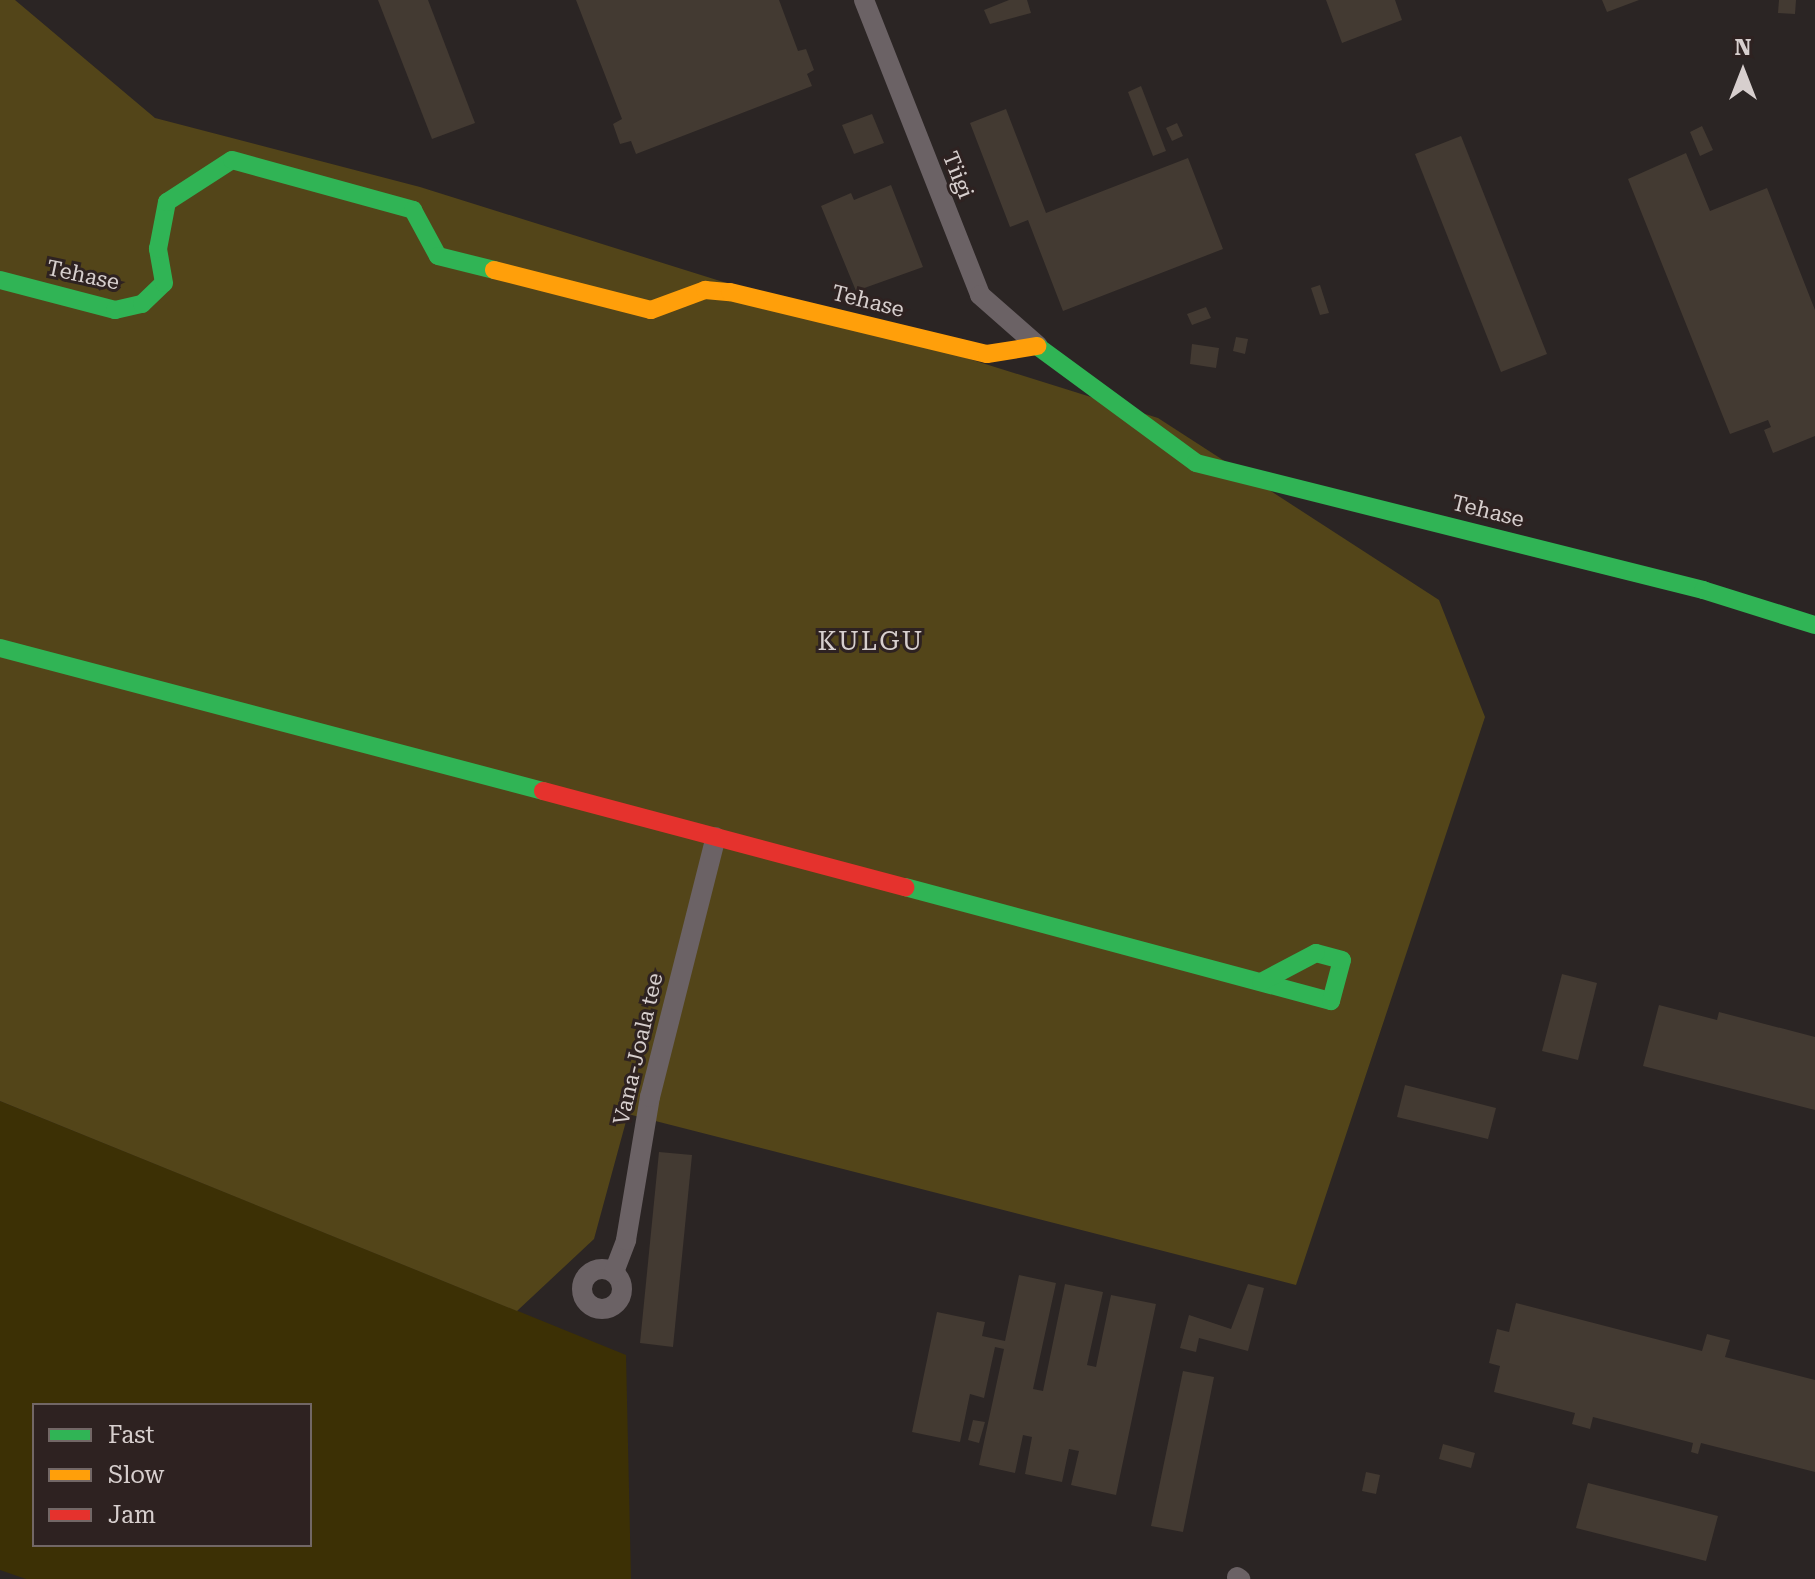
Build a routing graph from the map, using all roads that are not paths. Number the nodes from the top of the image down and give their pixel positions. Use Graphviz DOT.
graph roads {
  1 [pos="864,0"];
  2 [pos="0,280"];
  3 [pos="1038,346"];
  4 [pos="1815,625"];
  5 [pos="0,648"];
  6 [pos="716,837"];
  7 [pos="1261,982"];
  8 [pos="614,1272"];
  1 -- 3 [label="street, Tiigi"];
  2 -- 3 [label="street, Tehase"];
  3 -- 4 [label="street, Tehase"];
  5 -- 6 [label="street"];
  6 -- 7 [label="street"];
  6 -- 8 [label="street, Vana-Joala tee"];
}
